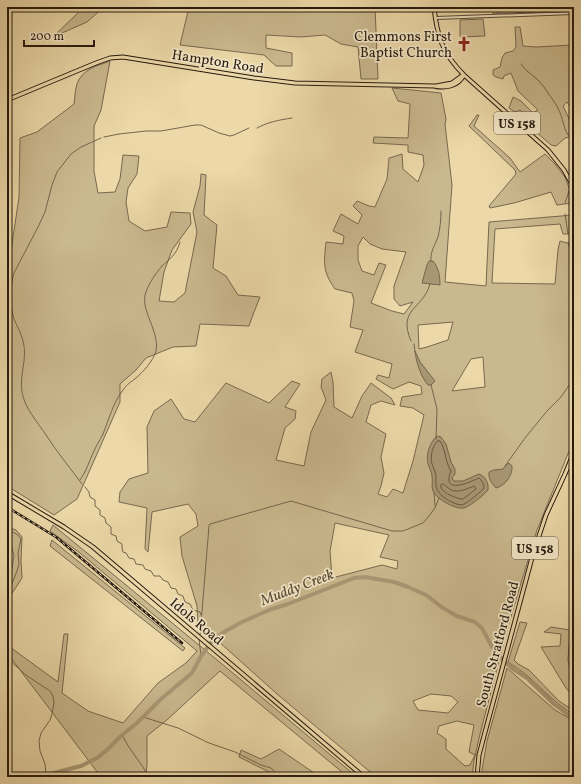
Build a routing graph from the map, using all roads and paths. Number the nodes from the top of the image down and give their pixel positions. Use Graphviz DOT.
graph roads {
  1 [pos="434,7"];
  2 [pos="574,13"];
  3 [pos="436,18"];
  4 [pos="464,75"];
  5 [pos="7,100"];
  6 [pos="574,188"];
  7 [pos="574,452"];
  8 [pos="7,493"];
  9 [pos="364,777"];
  10 [pos="477,777"];
  1 -- 3 [label="main road, US 158"];
  2 -- 3 [label="street"];
  3 -- 4 [label="main road, US 158"];
  4 -- 5 [label="main road, Hampton Road"];
  4 -- 6 [label="main road, US 158"];
  7 -- 10 [label="main road, South Stratford Road / US 158"];
  8 -- 9 [label="main road, Idols Road"];
}
